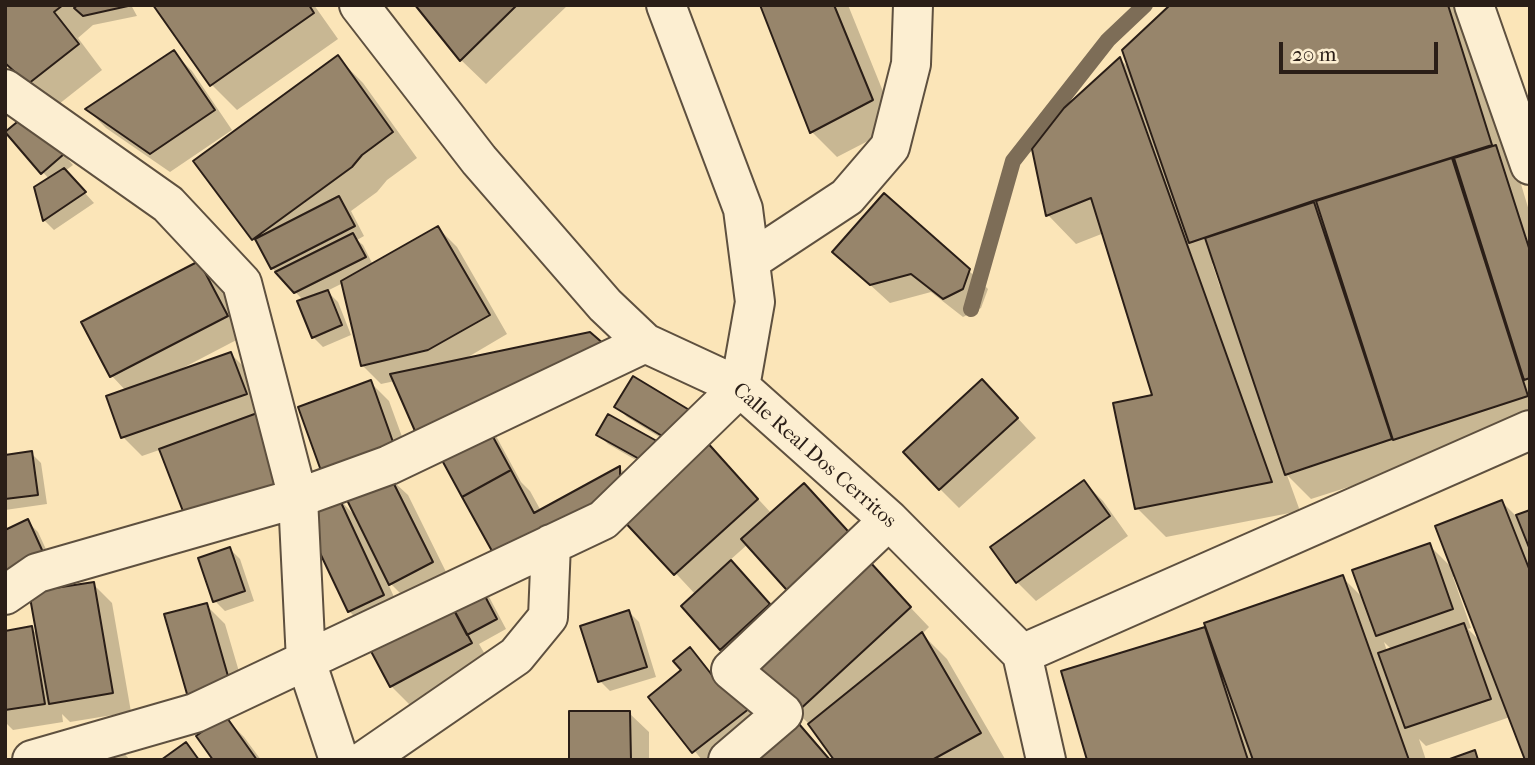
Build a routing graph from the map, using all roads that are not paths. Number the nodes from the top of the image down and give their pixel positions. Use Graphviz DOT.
graph roads {
  1 [pos="359,5"];
  2 [pos="666,5"];
  3 [pos="913,5"];
  4 [pos="1474,5"];
  5 [pos="5,89"];
  6 [pos="1530,165"];
  7 [pos="750,261"];
  8 [pos="645,343"];
  9 [pos="740,387"];
  10 [pos="1530,430"];
  11 [pos="298,498"];
  12 [pos="889,520"];
  13 [pos="551,544"];
  14 [pos="5,595"];
  15 [pos="1022,654"];
  16 [pos="306,661"];
  17 [pos="32,760"];
  18 [pos="339,760"];
  19 [pos="365,760"];
  20 [pos="728,760"];
  21 [pos="1046,760"];
  1 -- 8 [label="street, Calle Real Dos Cerritos"];
  2 -- 7 [label="street"];
  3 -- 7 [label="street"];
  4 -- 6 [label="street"];
  5 -- 11 [label="street"];
  7 -- 9 [label="street"];
  8 -- 9 [label="street, Calle Real Dos Cerritos"];
  8 -- 11 [label="street"];
  9 -- 12 [label="street, Calle Real Dos Cerritos"];
  9 -- 13 [label="street"];
  10 -- 15 [label="street"];
  11 -- 14 [label="street"];
  11 -- 16 [label="street"];
  12 -- 15 [label="street, Calle Real Dos Cerritos"];
  12 -- 20 [label="street"];
  13 -- 16 [label="street"];
  13 -- 19 [label="street"];
  15 -- 21 [label="street"];
  16 -- 17 [label="street"];
  16 -- 18 [label="street"];
}
